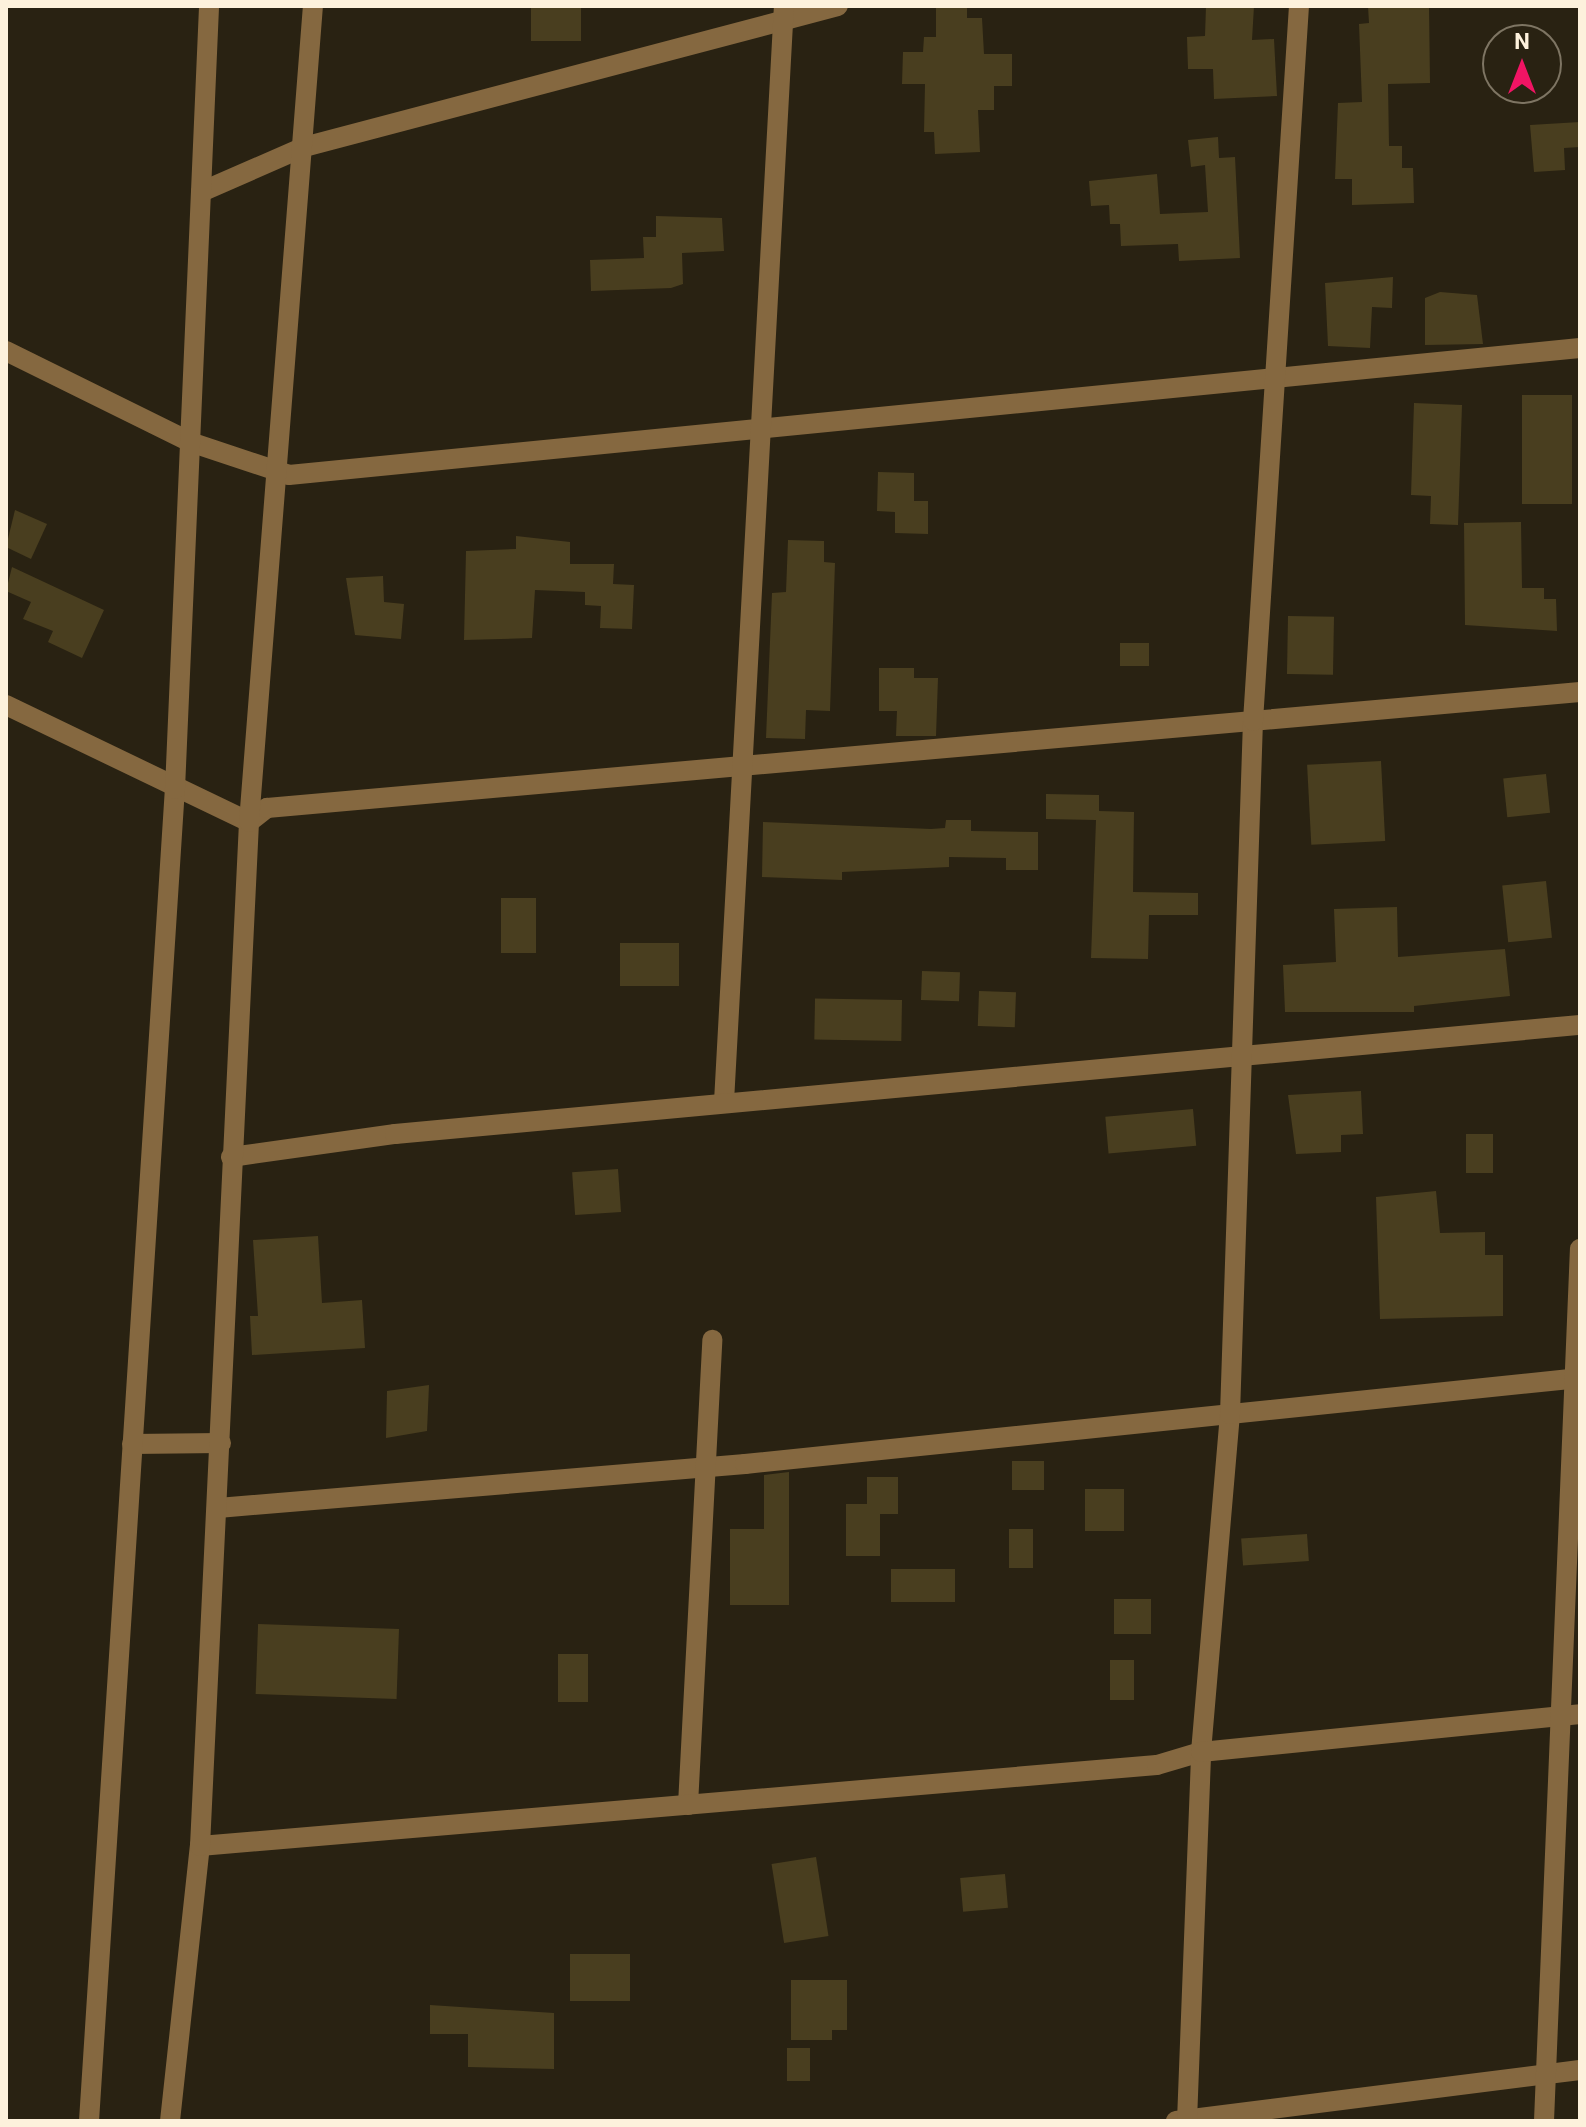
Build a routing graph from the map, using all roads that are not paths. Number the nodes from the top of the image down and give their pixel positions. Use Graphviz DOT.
graph roads {
  1 [pos="209,6"];
  2 [pos="313,6"];
  3 [pos="838,6"];
  4 [pos="1299,6"];
  5 [pos="784,13"];
  6 [pos="304,147"];
  7 [pos="201,192"];
  8 [pos="1580,348"];
  9 [pos="6,351"];
  10 [pos="1278,383"];
  11 [pos="758,427"];
  12 [pos="190,442"];
  13 [pos="272,470"];
  14 [pos="1580,692"];
  15 [pos="6,705"];
  16 [pos="1253,721"];
  17 [pos="745,765"];
  18 [pos="175,789"];
  19 [pos="249,822"];
  20 [pos="1580,1025"];
  21 [pos="1239,1056"];
  22 [pos="724,1102"];
  23 [pos="231,1157"];
  24 [pos="1580,1249"];
  25 [pos="712,1340"];
  26 [pos="1578,1379"];
  27 [pos="1230,1414"];
  28 [pos="221,1443"];
  29 [pos="132,1444"];
  30 [pos="705,1467"];
  31 [pos="218,1508"];
  32 [pos="1580,1714"];
  33 [pos="1557,1716"];
  34 [pos="1201,1752"];
  35 [pos="688,1805"];
  36 [pos="200,1846"];
  37 [pos="1580,2070"];
  38 [pos="1544,2074"];
  39 [pos="1183,2120"];
  40 [pos="89,2121"];
  41 [pos="170,2121"];
  42 [pos="1544,2121"];
  1 -- 7 [label="street"];
  2 -- 6 [label="street"];
  3 -- 5 [label="street"];
  4 -- 10 [label="street"];
  5 -- 6 [label="street"];
  5 -- 11 [label="street"];
  6 -- 7 [label="street"];
  6 -- 13 [label="street"];
  7 -- 12 [label="street"];
  8 -- 10 [label="street"];
  9 -- 12 [label="street"];
  10 -- 11 [label="street"];
  10 -- 16 [label="street"];
  11 -- 13 [label="street"];
  11 -- 17 [label="street"];
  12 -- 13 [label="street"];
  12 -- 18 [label="street"];
  13 -- 19 [label="street"];
  14 -- 16 [label="street"];
  15 -- 18 [label="street"];
  16 -- 17 [label="street"];
  16 -- 21 [label="street"];
  17 -- 19 [label="street"];
  17 -- 22 [label="street"];
  18 -- 19 [label="street"];
  18 -- 29 [label="street"];
  19 -- 23 [label="street"];
  20 -- 21 [label="street"];
  21 -- 22 [label="street"];
  21 -- 27 [label="street"];
  22 -- 23 [label="street"];
  23 -- 28 [label="street"];
  24 -- 26 [label="street"];
  25 -- 30 [label="street"];
  26 -- 27 [label="street"];
  26 -- 33 [label="street"];
  27 -- 30 [label="street"];
  27 -- 34 [label="street"];
  28 -- 29 [label="street"];
  28 -- 31 [label="street"];
  29 -- 40 [label="street"];
  30 -- 31 [label="street"];
  30 -- 35 [label="street"];
  31 -- 36 [label="street"];
  32 -- 33 [label="street"];
  33 -- 34 [label="street"];
  33 -- 38 [label="street"];
  34 -- 35 [label="street"];
  34 -- 39 [label="street"];
  35 -- 36 [label="street"];
  36 -- 41 [label="street"];
  37 -- 38 [label="street"];
  38 -- 39 [label="street"];
  38 -- 42 [label="street"];
}
